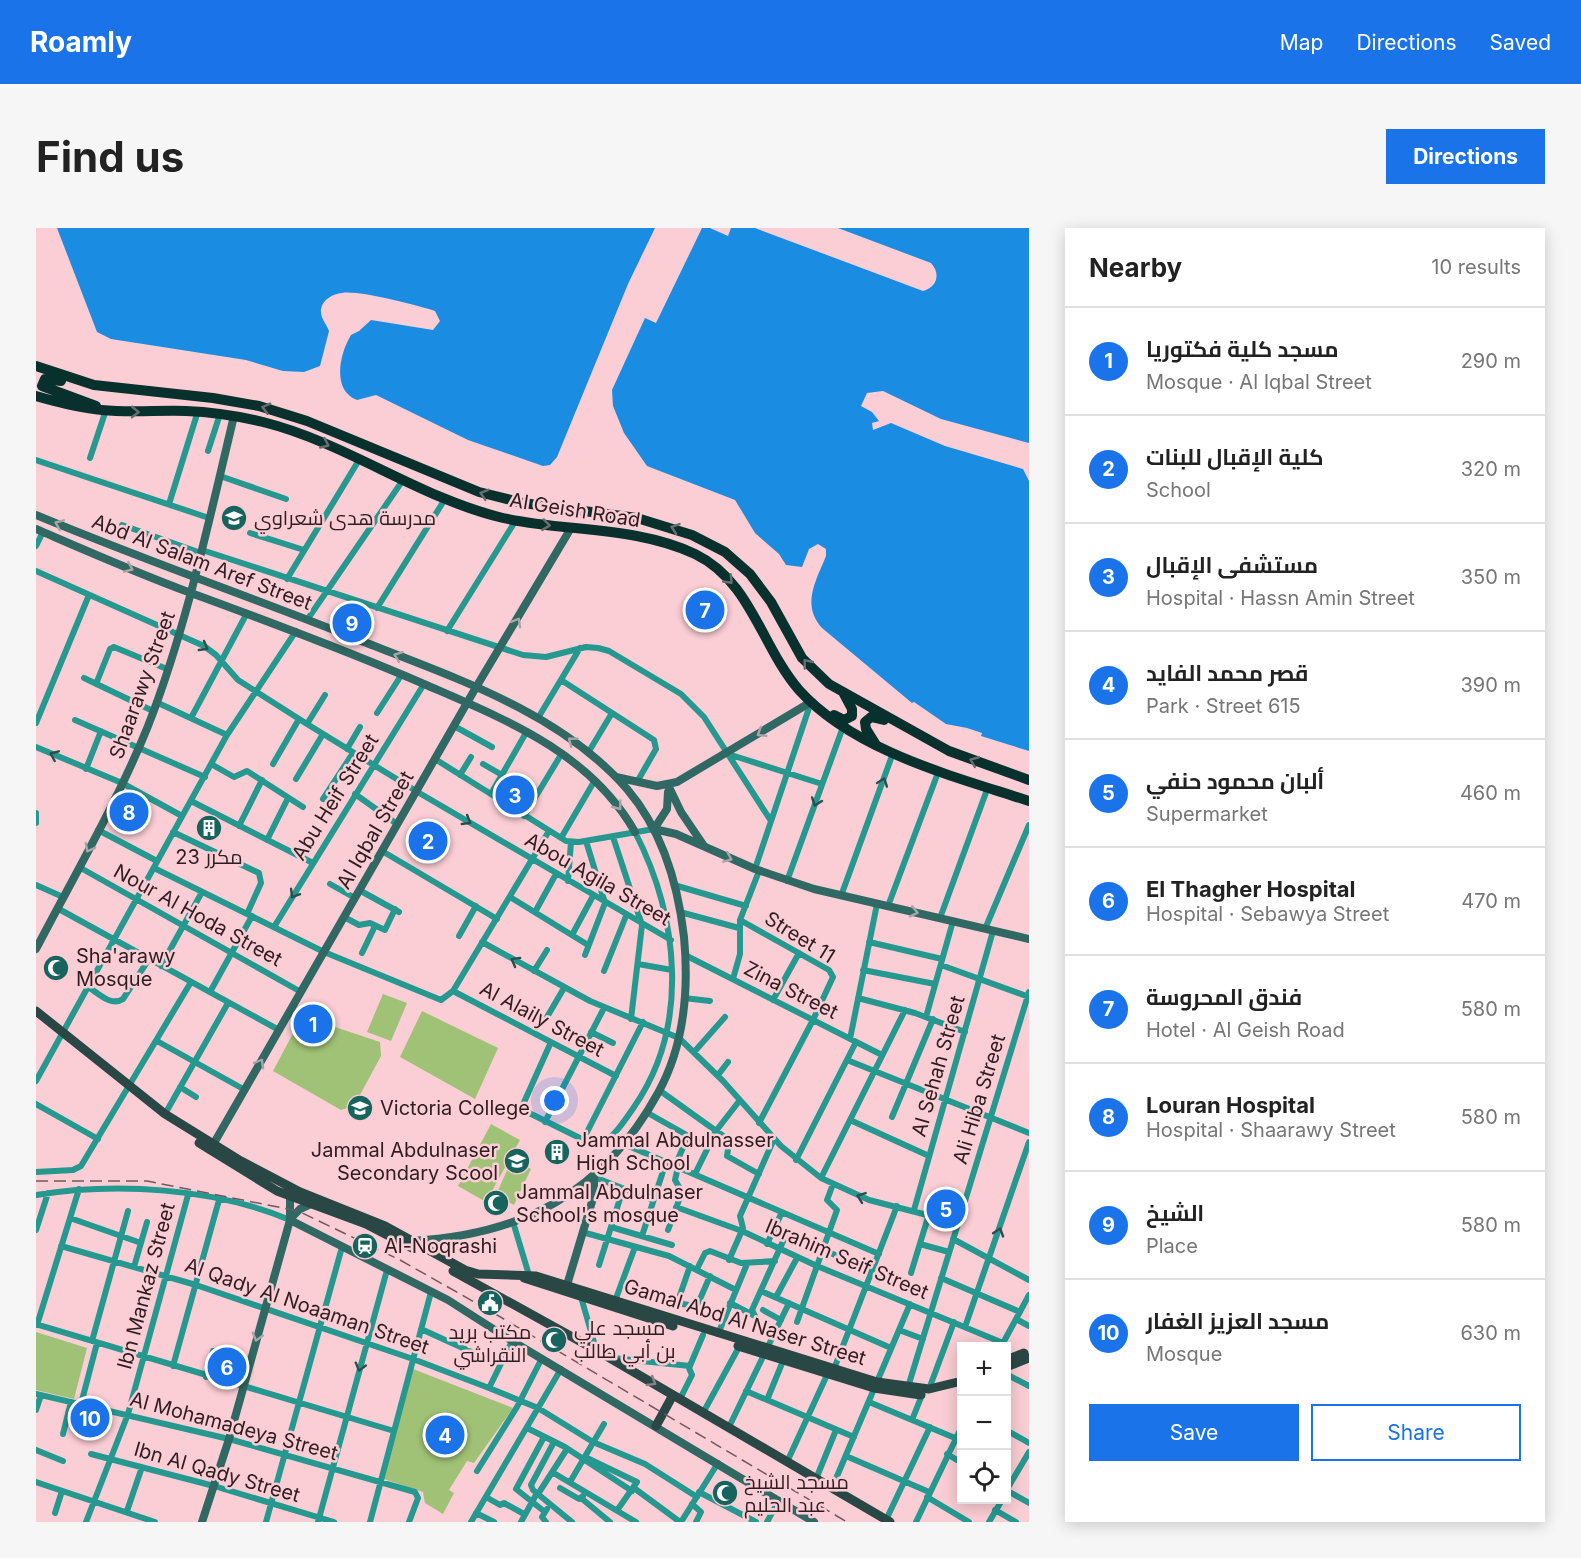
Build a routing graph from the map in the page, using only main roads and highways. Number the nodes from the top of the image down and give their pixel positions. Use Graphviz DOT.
graph roads {
  1 [pos="36,366"];
  2 [pos="94,385"];
  3 [pos="36,396"];
  4 [pos="104,410"];
  5 [pos="800,690"];
  6 [pos="844,693"];
  7 [pos="890,719"];
  8 [pos="877,746"];
  9 [pos="1029,780"];
  10 [pos="1029,801"];
  11 [pos="36,1011"];
  12 [pos="36,1016"];
  13 [pos="62,1035"];
  14 [pos="129,1089"];
  15 [pos="212,1147"];
  16 [pos="291,1192"];
  17 [pos="502,1275"];
  18 [pos="524,1275"];
  19 [pos="491,1292"];
  20 [pos="765,1352"];
  21 [pos="1029,1352"];
  22 [pos="1011,1358"];
  23 [pos="1029,1358"];
  24 [pos="1011,1366"];
  25 [pos="831,1372"];
  26 [pos="957,1383"];
  27 [pos="876,1385"];
  28 [pos="957,1388"];
  29 [pos="926,1392"];
  30 [pos="677,1397"];
  31 [pos="656,1426"];
  32 [pos="888,1521"];
  1 -- 2 [label="highway, Al Geish Road"];
  2 -- 4 [label="highway"];
  6 -- 2 [label="highway, Al Geish Road, one-way"];
  3 -- 4 [label="highway, Al Geish Road"];
  4 -- 5 [label="highway, Al Geish Road, one-way"];
  5 -- 6 [label="highway"];
  5 -- 8 [label="highway, Al Geish Road"];
  6 -- 7 [label="highway, Al Geish Road"];
  7 -- 8 [label="highway"];
  9 -- 7 [label="highway, Al Geish Road, one-way"];
  8 -- 10 [label="highway, Al Geish Road"];
  11 -- 13 [label="main road, Gamal Abd Al Naser Street"];
  12 -- 13 [label="main road, Gamal Abd Al Naser Street"];
  13 -- 14 [label="main road, Gamal Abd Al Naser Street"];
  14 -- 15 [label="main road, Gamal Abd Al Naser Street"];
  14 -- 15 [label="main road, Gamal Abd Al Naser Street"];
  15 -- 16 [label="main road, Gamal Abd Al Naser Street"];
  16 -- 17 [label="main road, Gamal Abd Al Naser Street"];
  16 -- 19 [label="main road, Gamal Abd Al Naser Street"];
  17 -- 18 [label="main road, Gamal Abd Al Naser Street"];
  17 -- 19 [label="main road"];
  18 -- 20 [label="main road, Gamal Abd Al Naser Street"];
  18 -- 20 [label="main road, Gamal Abd Al Naser Street"];
  19 -- 30 [label="main road, Gamal Abd Al Naser Street, one-way"];
  20 -- 25 [label="main road, Gamal Abd Al Naser Street"];
  20 -- 25 [label="main road, Gamal Abd Al Naser Street"];
  21 -- 22 [label="main road"];
  23 -- 24 [label="main road"];
  25 -- 27 [label="main road, Gamal Abd Al Naser Street"];
  26 -- 29 [label="main road, Gamal Abd Al Naser Street"];
  27 -- 29 [label="main road, Gamal Abd Al Naser Street"];
  27 -- 29 [label="main road, Gamal Abd Al Naser Street"];
  28 -- 29 [label="main road, Gamal Abd Al Naser Street"];
  30 -- 31 [label="main road"];
  30 -- 32 [label="main road, Gamal Abd Al Naser Street"];
}
